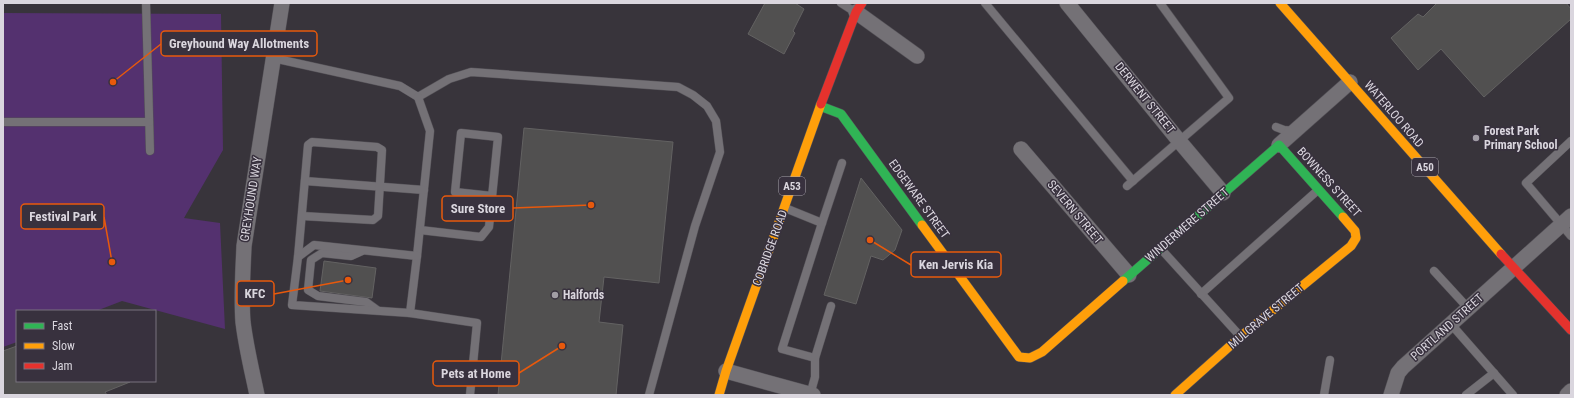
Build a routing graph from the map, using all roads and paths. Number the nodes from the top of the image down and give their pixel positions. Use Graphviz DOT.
graph roads {
  1 [pos="146,3"];
  2 [pos="282,3"];
  3 [pos="841,3"];
  4 [pos="985,3"];
  5 [pos="1067,3"];
  6 [pos="1160,3"];
  7 [pos="1280,3"];
  8 [pos="859,7"];
  9 [pos="917,56"];
  10 [pos="273,58"];
  11 [pos="1350,82"];
  12 [pos="418,97"];
  13 [pos="820,106"];
  14 [pos="3,122"];
  15 [pos="149,122"];
  16 [pos="1276,127"];
  17 [pos="1294,131"];
  18 [pos="1571,141"];
  19 [pos="1180,142"];
  20 [pos="1279,145"];
  21 [pos="1021,149"];
  22 [pos="150,151"];
  23 [pos="842,163"];
  24 [pos="305,181"];
  25 [pos="380,186"];
  26 [pos="1319,189"];
  27 [pos="424,190"];
  28 [pos="1223,193"];
  29 [pos="492,196"];
  30 [pos="784,207"];
  31 [pos="302,216"];
  32 [pos="822,223"];
  33 [pos="1568,226"];
  34 [pos="420,230"];
  35 [pos="1356,238"];
  36 [pos="1161,249"];
  37 [pos="362,251"];
  38 [pos="418,256"];
  39 [pos="298,257"];
  40 [pos="1514,268"];
  41 [pos="1434,271"];
  42 [pos="1129,276"];
  43 [pos="1201,294"];
  44 [pos="831,306"];
  45 [pos="1468,308"];
  46 [pos="378,311"];
  47 [pos="410,313"];
  48 [pos="1450,323"];
  49 [pos="1571,330"];
  50 [pos="1240,337"];
  51 [pos="1020,357"];
  52 [pos="815,358"];
  53 [pos="1330,360"];
  54 [pos="726,371"];
  55 [pos="1494,373"];
  56 [pos="1571,391"];
  57 [pos="257,395"];
  58 [pos="470,395"];
  59 [pos="648,395"];
  60 [pos="719,395"];
  61 [pos="811,395"];
  62 [pos="1175,395"];
  63 [pos="1324,395"];
  64 [pos="1391,395"];
  65 [pos="1466,395"];
  66 [pos="1513,395"];
  67 [pos="1567,395"];
  1 -- 15 [label="lane"];
  2 -- 10 [label="street, GREYHOUND WAY"];
  3 -- 8 [label="lane"];
  4 -- 19 [label="lane"];
  5 -- 19 [label="street, DERWENT STREET"];
  6 -- 19 [label="lane"];
  7 -- 11 [label="main road, WATERLOO ROAD / A50"];
  8 -- 9 [label="street"];
  8 -- 13 [label="main road, COBRIDGE ROAD / A53"];
  10 -- 12 [label="lane"];
  10 -- 57 [label="street, GREYHOUND WAY"];
  11 -- 17 [label="street, WINDERMERE STREET"];
  11 -- 40 [label="main road, WATERLOO ROAD / A50"];
  12 -- 27 [label="lane"];
  12 -- 59 [label="lane"];
  13 -- 30 [label="main road, COBRIDGE ROAD / A53"];
  13 -- 51 [label="main road, EDGEWARE STREET"];
  14 -- 15 [label="lane"];
  15 -- 22 [label="lane"];
  16 -- 17 [label="lane"];
  17 -- 20 [label="street, WINDERMERE STREET"];
  18 -- 33 [label="lane"];
  19 -- 28 [label="street, DERWENT STREET"];
  20 -- 26 [label="main road, BOWNESS STREET"];
  20 -- 28 [label="main road, WINDERMERE STREET"];
  21 -- 42 [label="street, SEVERN STREET"];
  23 -- 32 [label="lane"];
  24 -- 25 [label="lane"];
  24 -- 25 [label="lane"];
  24 -- 31 [label="lane"];
  25 -- 27 [label="lane"];
  25 -- 31 [label="lane"];
  26 -- 35 [label="main road, BOWNESS STREET"];
  26 -- 43 [label="lane"];
  27 -- 34 [label="lane"];
  28 -- 36 [label="main road, WINDERMERE STREET"];
  29 -- 29 [label="lane"];
  29 -- 34 [label="lane"];
  30 -- 32 [label="lane"];
  30 -- 54 [label="main road, COBRIDGE ROAD / A53"];
  31 -- 39 [label="lane"];
  32 -- 52 [label="lane"];
  33 -- 40 [label="street, PORTLAND STREET"];
  34 -- 38 [label="lane"];
  35 -- 50 [label="main road, MULGRAVE STREET"];
  36 -- 42 [label="main road, WINDERMERE STREET"];
  36 -- 43 [label="lane"];
  37 -- 38 [label="lane"];
  37 -- 39 [label="lane"];
  37 -- 46 [label="lane"];
  38 -- 47 [label="lane"];
  39 -- 46 [label="lane"];
  40 -- 45 [label="street, PORTLAND STREET"];
  40 -- 49 [label="main road, WATERLOO ROAD / A50"];
  41 -- 45 [label="lane"];
  42 -- 51 [label="main road, WINDERMERE STREET"];
  43 -- 50 [label="lane"];
  44 -- 52 [label="lane"];
  45 -- 48 [label="street, PORTLAND STREET"];
  46 -- 47 [label="lane"];
  47 -- 58 [label="lane"];
  48 -- 55 [label="lane"];
  48 -- 64 [label="street, PORTLAND STREET"];
  50 -- 62 [label="main road, MULGRAVE STREET"];
  52 -- 61 [label="lane"];
  53 -- 63 [label="lane"];
  54 -- 60 [label="main road, COBRIDGE ROAD / A53"];
  54 -- 61 [label="street"];
  55 -- 65 [label="lane"];
  55 -- 66 [label="lane"];
  56 -- 67 [label="street"];
}
